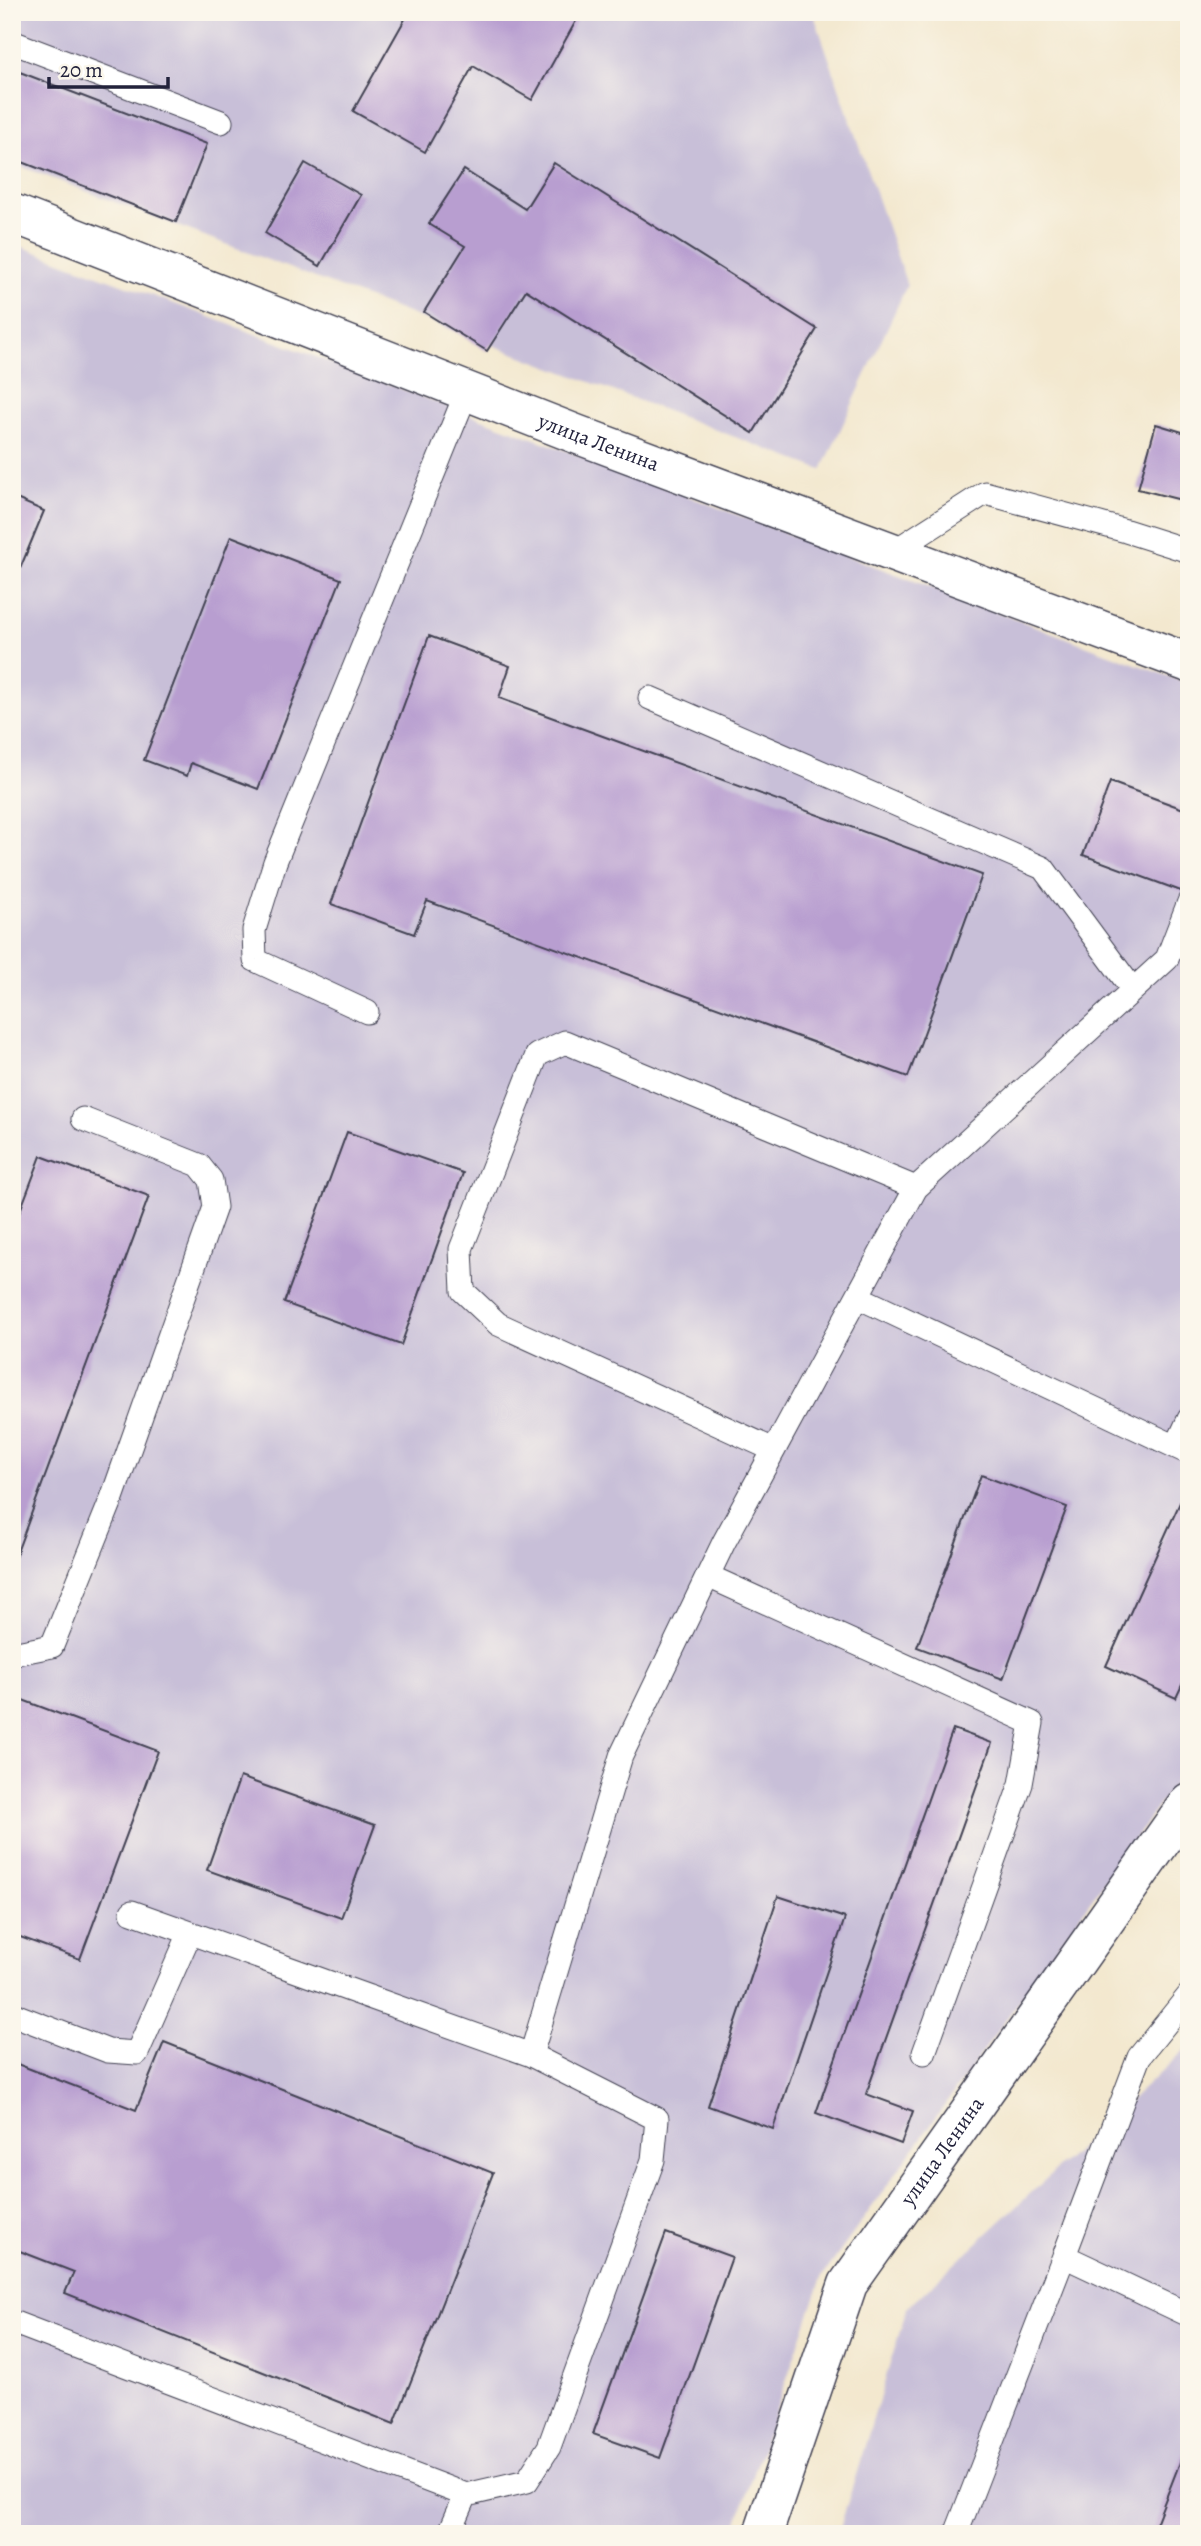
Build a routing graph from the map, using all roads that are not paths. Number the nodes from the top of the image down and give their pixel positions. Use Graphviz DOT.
graph roads {
  1 [pos="12,42"];
  2 [pos="221,122"];
  3 [pos="12,213"];
  4 [pos="467,391"];
  5 [pos="1189,551"];
  6 [pos="893,552"];
  7 [pos="1189,663"];
  8 [pos="650,698"];
  9 [pos="1189,902"];
  10 [pos="1133,990"];
  11 [pos="367,1012"];
  12 [pos="83,1119"];
  13 [pos="916,1188"];
  14 [pos="858,1297"];
  15 [pos="1189,1419"];
  16 [pos="774,1450"];
  17 [pos="1182,1450"];
  18 [pos="708,1576"];
  19 [pos="12,1654"];
  20 [pos="1189,1802"];
  21 [pos="132,1912"];
  22 [pos="190,1933"];
  23 [pos="1189,1995"];
  24 [pos="12,2014"];
  25 [pos="924,2053"];
  26 [pos="531,2055"];
  27 [pos="1064,2256"];
  28 [pos="1189,2315"];
  29 [pos="12,2322"];
  30 [pos="466,2495"];
  31 [pos="449,2534"];
  32 [pos="763,2534"];
  33 [pos="956,2534"];
  1 -- 2 [label="lane"];
  3 -- 4 [label="street, улица Ленина"];
  4 -- 6 [label="street, улица Ленина"];
  4 -- 11 [label="lane"];
  5 -- 6 [label="lane"];
  6 -- 7 [label="street, улица Ленина"];
  8 -- 10 [label="lane"];
  9 -- 10 [label="lane"];
  10 -- 13 [label="lane"];
  12 -- 19 [label="lane"];
  13 -- 14 [label="lane"];
  13 -- 16 [label="lane"];
  14 -- 16 [label="lane"];
  14 -- 17 [label="lane"];
  15 -- 17 [label="lane"];
  16 -- 18 [label="lane"];
  18 -- 25 [label="lane"];
  18 -- 26 [label="lane"];
  20 -- 32 [label="street, улица Ленина"];
  21 -- 22 [label="lane"];
  22 -- 24 [label="lane"];
  22 -- 26 [label="lane"];
  23 -- 27 [label="lane"];
  26 -- 30 [label="lane"];
  27 -- 28 [label="lane"];
  27 -- 33 [label="lane"];
  29 -- 30 [label="lane"];
  30 -- 31 [label="lane"];
}
